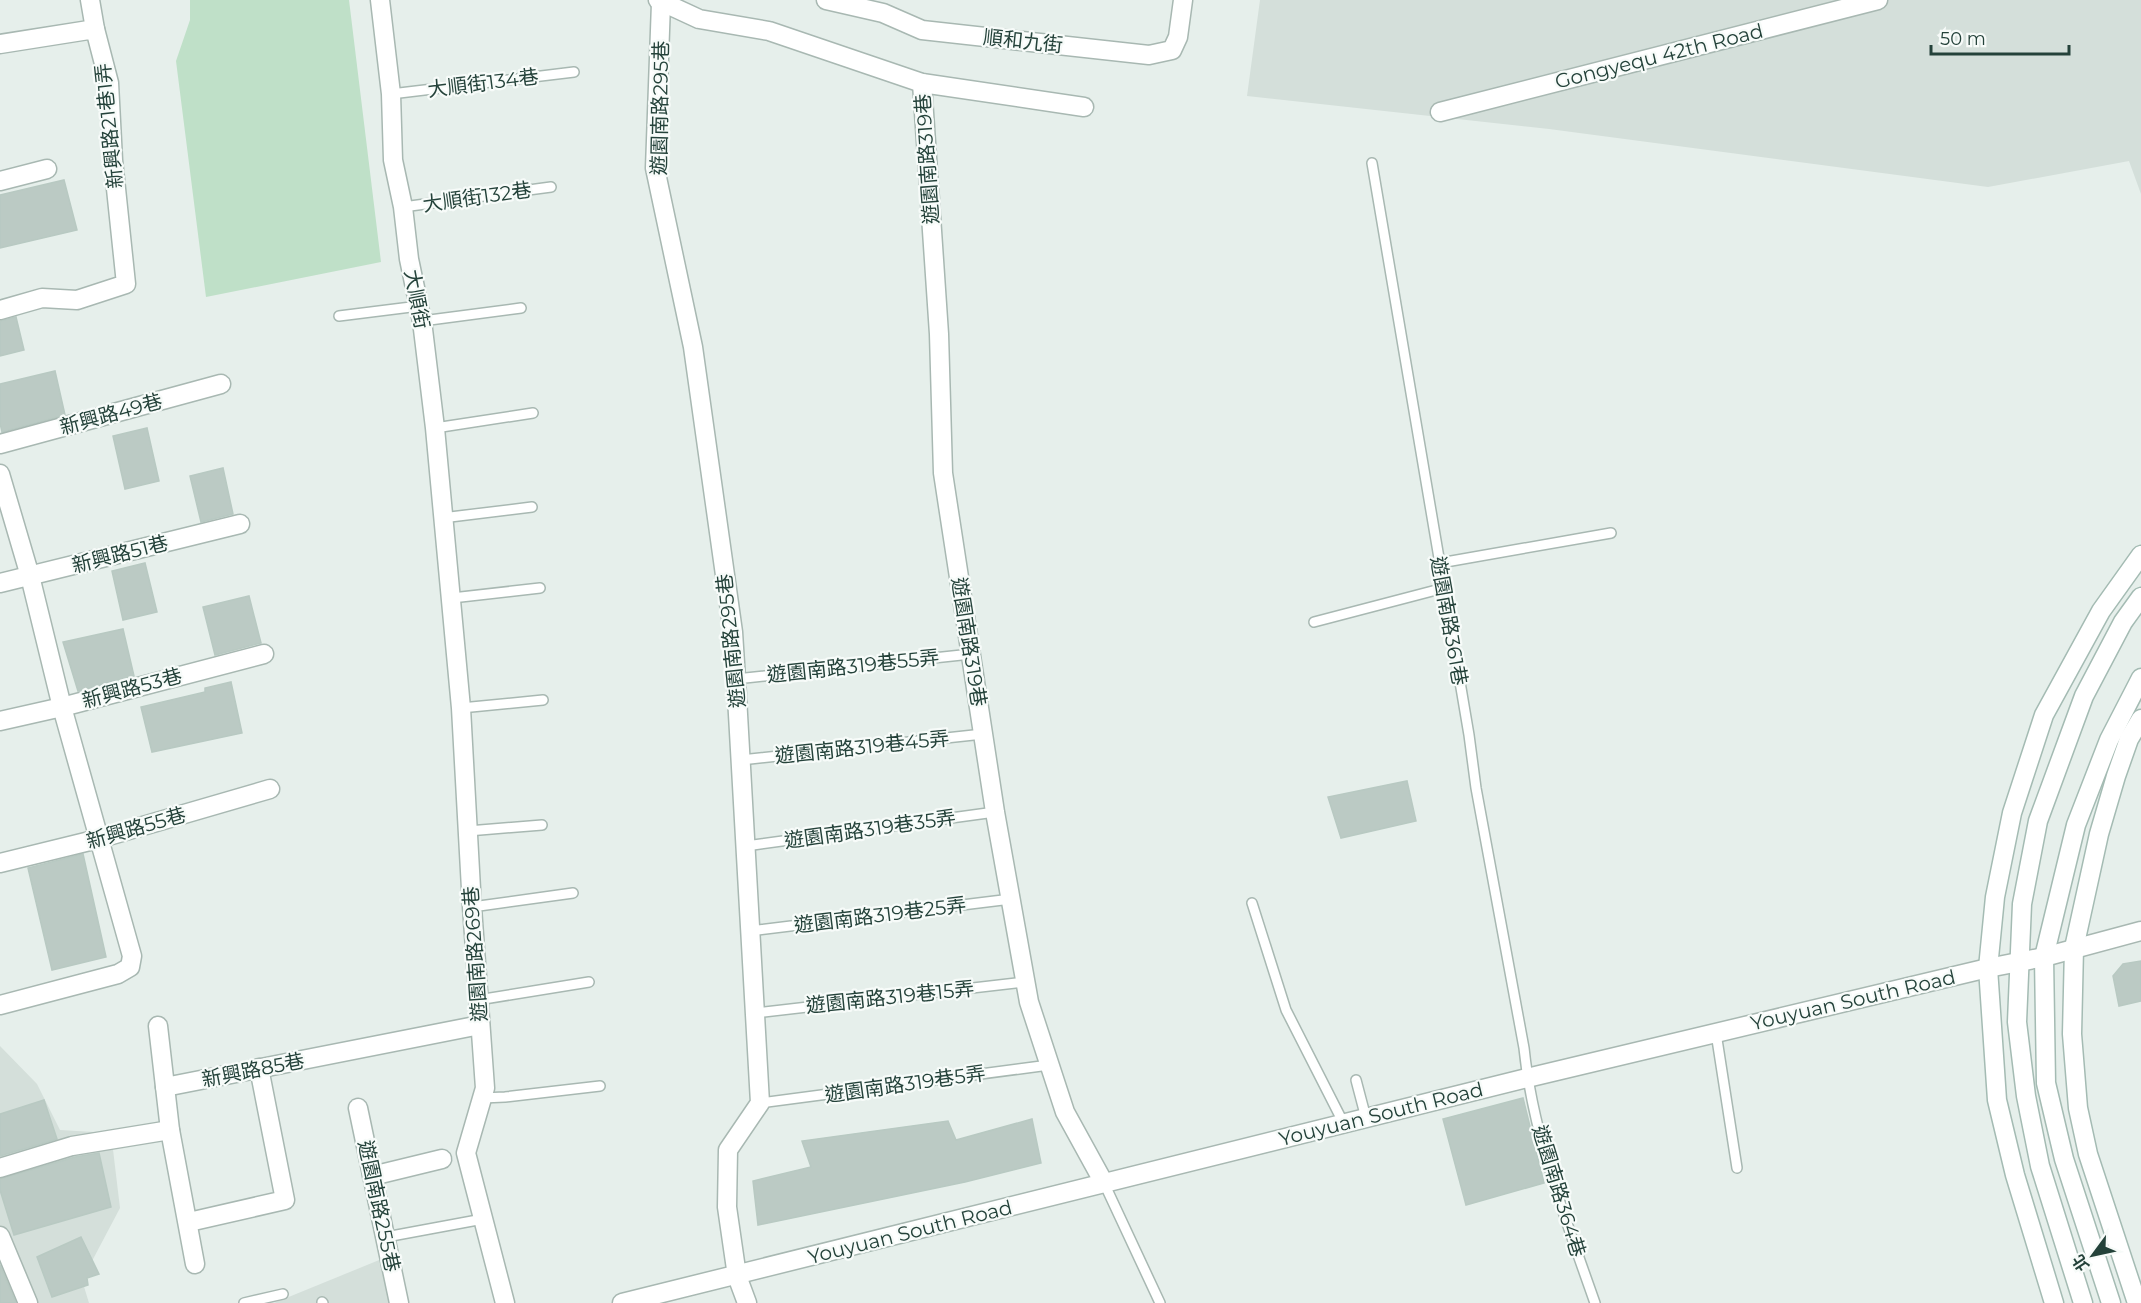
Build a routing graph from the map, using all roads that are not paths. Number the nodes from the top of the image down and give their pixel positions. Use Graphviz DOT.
graph roads {
  1 [pos="90,0"];
  2 [pos="380,0"];
  3 [pos="826,0"];
  4 [pos="1183,0"];
  5 [pos="1878,0"];
  6 [pos="660,1"];
  7 [pos="884,7"];
  8 [pos="95,29"];
  9 [pos="0,44"];
  10 [pos="574,72"];
  11 [pos="922,83"];
  12 [pos="391,94"];
  13 [pos="1084,107"];
  14 [pos="1440,112"];
  15 [pos="1372,163"];
  16 [pos="47,170"];
  17 [pos="0,181"];
  18 [pos="551,187"];
  19 [pos="403,207"];
  20 [pos="521,308"];
  21 [pos="0,310"];
  22 [pos="420,314"];
  23 [pos="339,316"];
  24 [pos="221,384"];
  25 [pos="533,413"];
  26 [pos="435,428"];
  27 [pos="0,444"];
  28 [pos="0,474"];
  29 [pos="532,507"];
  30 [pos="442,518"];
  31 [pos="240,524"];
  32 [pos="1611,533"];
  33 [pos="2141,555"];
  34 [pos="1440,563"];
  35 [pos="30,576"];
  36 [pos="0,584"];
  37 [pos="540,588"];
  38 [pos="1444,588"];
  39 [pos="2141,597"];
  40 [pos="452,598"];
  41 [pos="1314,622"];
  42 [pos="264,654"];
  43 [pos="971,654"];
  44 [pos="2141,678"];
  45 [pos="736,679"];
  46 [pos="543,700"];
  47 [pos="62,707"];
  48 [pos="461,708"];
  49 [pos="2141,719"];
  50 [pos="0,721"];
  51 [pos="983,734"];
  52 [pos="741,760"];
  53 [pos="270,789"];
  54 [pos="995,812"];
  55 [pos="542,825"];
  56 [pos="468,831"];
  57 [pos="98,839"];
  58 [pos="746,846"];
  59 [pos="0,863"];
  60 [pos="573,893"];
  61 [pos="1011,899"];
  62 [pos="1252,903"];
  63 [pos="472,907"];
  64 [pos="750,931"];
  65 [pos="2141,931"];
  66 [pos="2074,948"];
  67 [pos="2044,957"];
  68 [pos="2019,962"];
  69 [pos="1988,968"];
  70 [pos="589,982"];
  71 [pos="1025,982"];
  72 [pos="478,1000"];
  73 [pos="0,1005"];
  74 [pos="755,1013"];
  75 [pos="480,1025"];
  76 [pos="158,1026"];
  77 [pos="1716,1033"];
  78 [pos="1049,1065"];
  79 [pos="259,1068"];
  80 [pos="1527,1078"];
  81 [pos="1356,1080"];
  82 [pos="600,1086"];
  83 [pos="165,1087"];
  84 [pos="482,1098"];
  85 [pos="760,1103"];
  86 [pos="358,1108"];
  87 [pos="1366,1118"];
  88 [pos="1344,1124"];
  89 [pos="170,1130"];
  90 [pos="442,1159"];
  91 [pos="0,1168"];
  92 [pos="1737,1168"];
  93 [pos="372,1176"];
  94 [pos="1104,1183"];
  95 [pos="483,1219"];
  96 [pos="189,1222"];
  97 [pos="0,1236"];
  98 [pos="386,1237"];
  99 [pos="195,1264"];
  100 [pos="737,1276"];
  101 [pos="283,1294"];
  102 [pos="652,1300"];
  103 [pos="28,1303"];
  104 [pos="244,1303"];
  105 [pos="399,1303"];
  106 [pos="505,1303"];
  107 [pos="622,1303"];
  108 [pos="747,1303"];
  109 [pos="1160,1303"];
  110 [pos="1595,1303"];
  111 [pos="2054,1303"];
  112 [pos="2083,1303"];
  113 [pos="2111,1303"];
  114 [pos="2137,1303"];
  1 -- 8 [label="street, 新興路21巷1弄"];
  2 -- 12 [label="street, 大順街"];
  3 -- 7 [label="street, 順和九街"];
  4 -- 7 [label="street, 順和九街"];
  5 -- 14 [label="street, Gongyequ 42th Road"];
  6 -- 11 [label="street"];
  6 -- 45 [label="street, 遊園南路295巷"];
  8 -- 9 [label="street"];
  8 -- 21 [label="street, 新興路21巷1弄"];
  10 -- 12 [label="lane, 大順街134巷"];
  11 -- 13 [label="street"];
  11 -- 43 [label="street, 遊園南路319巷"];
  12 -- 19 [label="street, 大順街"];
  15 -- 34 [label="lane, 遊園南路361巷"];
  16 -- 17 [label="street"];
  18 -- 19 [label="lane, 大順街132巷"];
  19 -- 22 [label="street, 大順街"];
  20 -- 22 [label="lane"];
  22 -- 23 [label="lane"];
  22 -- 26 [label="street, 大順街"];
  24 -- 27 [label="street, 新興路49巷"];
  25 -- 26 [label="lane"];
  26 -- 30 [label="street, 大順街"];
  28 -- 35 [label="street"];
  29 -- 30 [label="lane"];
  30 -- 40 [label="street, 大順街"];
  31 -- 35 [label="street, 新興路51巷"];
  32 -- 34 [label="lane"];
  33 -- 69 [label="street"];
  34 -- 38 [label="lane, 遊園南路361巷"];
  35 -- 36 [label="street, 新興路51巷"];
  35 -- 47 [label="street"];
  37 -- 40 [label="lane"];
  38 -- 41 [label="lane"];
  38 -- 80 [label="lane, 遊園南路361巷"];
  39 -- 68 [label="street"];
  40 -- 48 [label="street, 遊園南路269巷"];
  42 -- 47 [label="street, 新興路53巷"];
  43 -- 45 [label="lane, 遊園南路319巷55弄"];
  43 -- 51 [label="street, 遊園南路319巷"];
  44 -- 67 [label="street"];
  45 -- 52 [label="street, 遊園南路295巷"];
  46 -- 48 [label="lane"];
  47 -- 50 [label="street, 新興路53巷"];
  47 -- 57 [label="street"];
  48 -- 56 [label="street, 遊園南路269巷"];
  49 -- 66 [label="street"];
  51 -- 52 [label="lane, 遊園南路319巷45弄"];
  51 -- 54 [label="street, 遊園南路319巷"];
  52 -- 58 [label="street, 遊園南路295巷"];
  53 -- 57 [label="street, 新興路55巷"];
  54 -- 58 [label="lane, 遊園南路319巷35弄"];
  54 -- 61 [label="street, 遊園南路319巷"];
  55 -- 56 [label="lane"];
  56 -- 63 [label="street, 遊園南路269巷"];
  57 -- 59 [label="street, 新興路55巷"];
  57 -- 73 [label="street"];
  58 -- 64 [label="street, 遊園南路295巷"];
  60 -- 63 [label="lane"];
  61 -- 64 [label="lane, 遊園南路319巷25弄"];
  61 -- 71 [label="street, 遊園南路319巷"];
  62 -- 88 [label="lane"];
  63 -- 72 [label="street, 遊園南路269巷"];
  64 -- 74 [label="street, 遊園南路295巷"];
  65 -- 66 [label="street, Youyuan South Road"];
  66 -- 67 [label="street, Youyuan South Road"];
  66 -- 114 [label="street"];
  67 -- 68 [label="street, Youyuan South Road"];
  67 -- 113 [label="street"];
  68 -- 69 [label="street, Youyuan South Road"];
  68 -- 112 [label="street"];
  69 -- 77 [label="street, Youyuan South Road"];
  69 -- 111 [label="street"];
  70 -- 72 [label="lane"];
  71 -- 74 [label="lane, 遊園南路319巷15弄"];
  71 -- 78 [label="street, 遊園南路319巷"];
  72 -- 75 [label="street, 遊園南路269巷"];
  74 -- 85 [label="street, 遊園南路295巷"];
  75 -- 79 [label="street, 新興路85巷"];
  75 -- 84 [label="street, 遊園南路269巷"];
  76 -- 83 [label="street"];
  77 -- 80 [label="street, Youyuan South Road"];
  77 -- 92 [label="lane"];
  78 -- 85 [label="lane, 遊園南路319巷5弄"];
  78 -- 94 [label="street, 遊園南路319巷"];
  79 -- 83 [label="street, 新興路85巷"];
  79 -- 96 [label="street"];
  80 -- 87 [label="street, Youyuan South Road"];
  80 -- 110 [label="lane, 遊園南路364巷"];
  81 -- 87 [label="lane"];
  82 -- 84 [label="lane"];
  83 -- 89 [label="street"];
  84 -- 95 [label="street, 遊園南路269巷"];
  85 -- 100 [label="street"];
  86 -- 93 [label="street, 遊園南路255巷"];
  87 -- 88 [label="street, Youyuan South Road"];
  88 -- 94 [label="street, Youyuan South Road"];
  89 -- 91 [label="street"];
  89 -- 96 [label="street"];
  90 -- 93 [label="street"];
  93 -- 98 [label="street, 遊園南路255巷"];
  94 -- 100 [label="street, Youyuan South Road"];
  94 -- 109 [label="lane"];
  95 -- 98 [label="lane"];
  95 -- 106 [label="street, 遊園南路269巷"];
  96 -- 99 [label="street"];
  97 -- 103 [label="street"];
  98 -- 105 [label="street, 遊園南路255巷"];
  100 -- 102 [label="street, Youyuan South Road"];
  100 -- 108 [label="street"];
  101 -- 104 [label="lane"];
  102 -- 107 [label="street, Youyuan South Road"];
}
